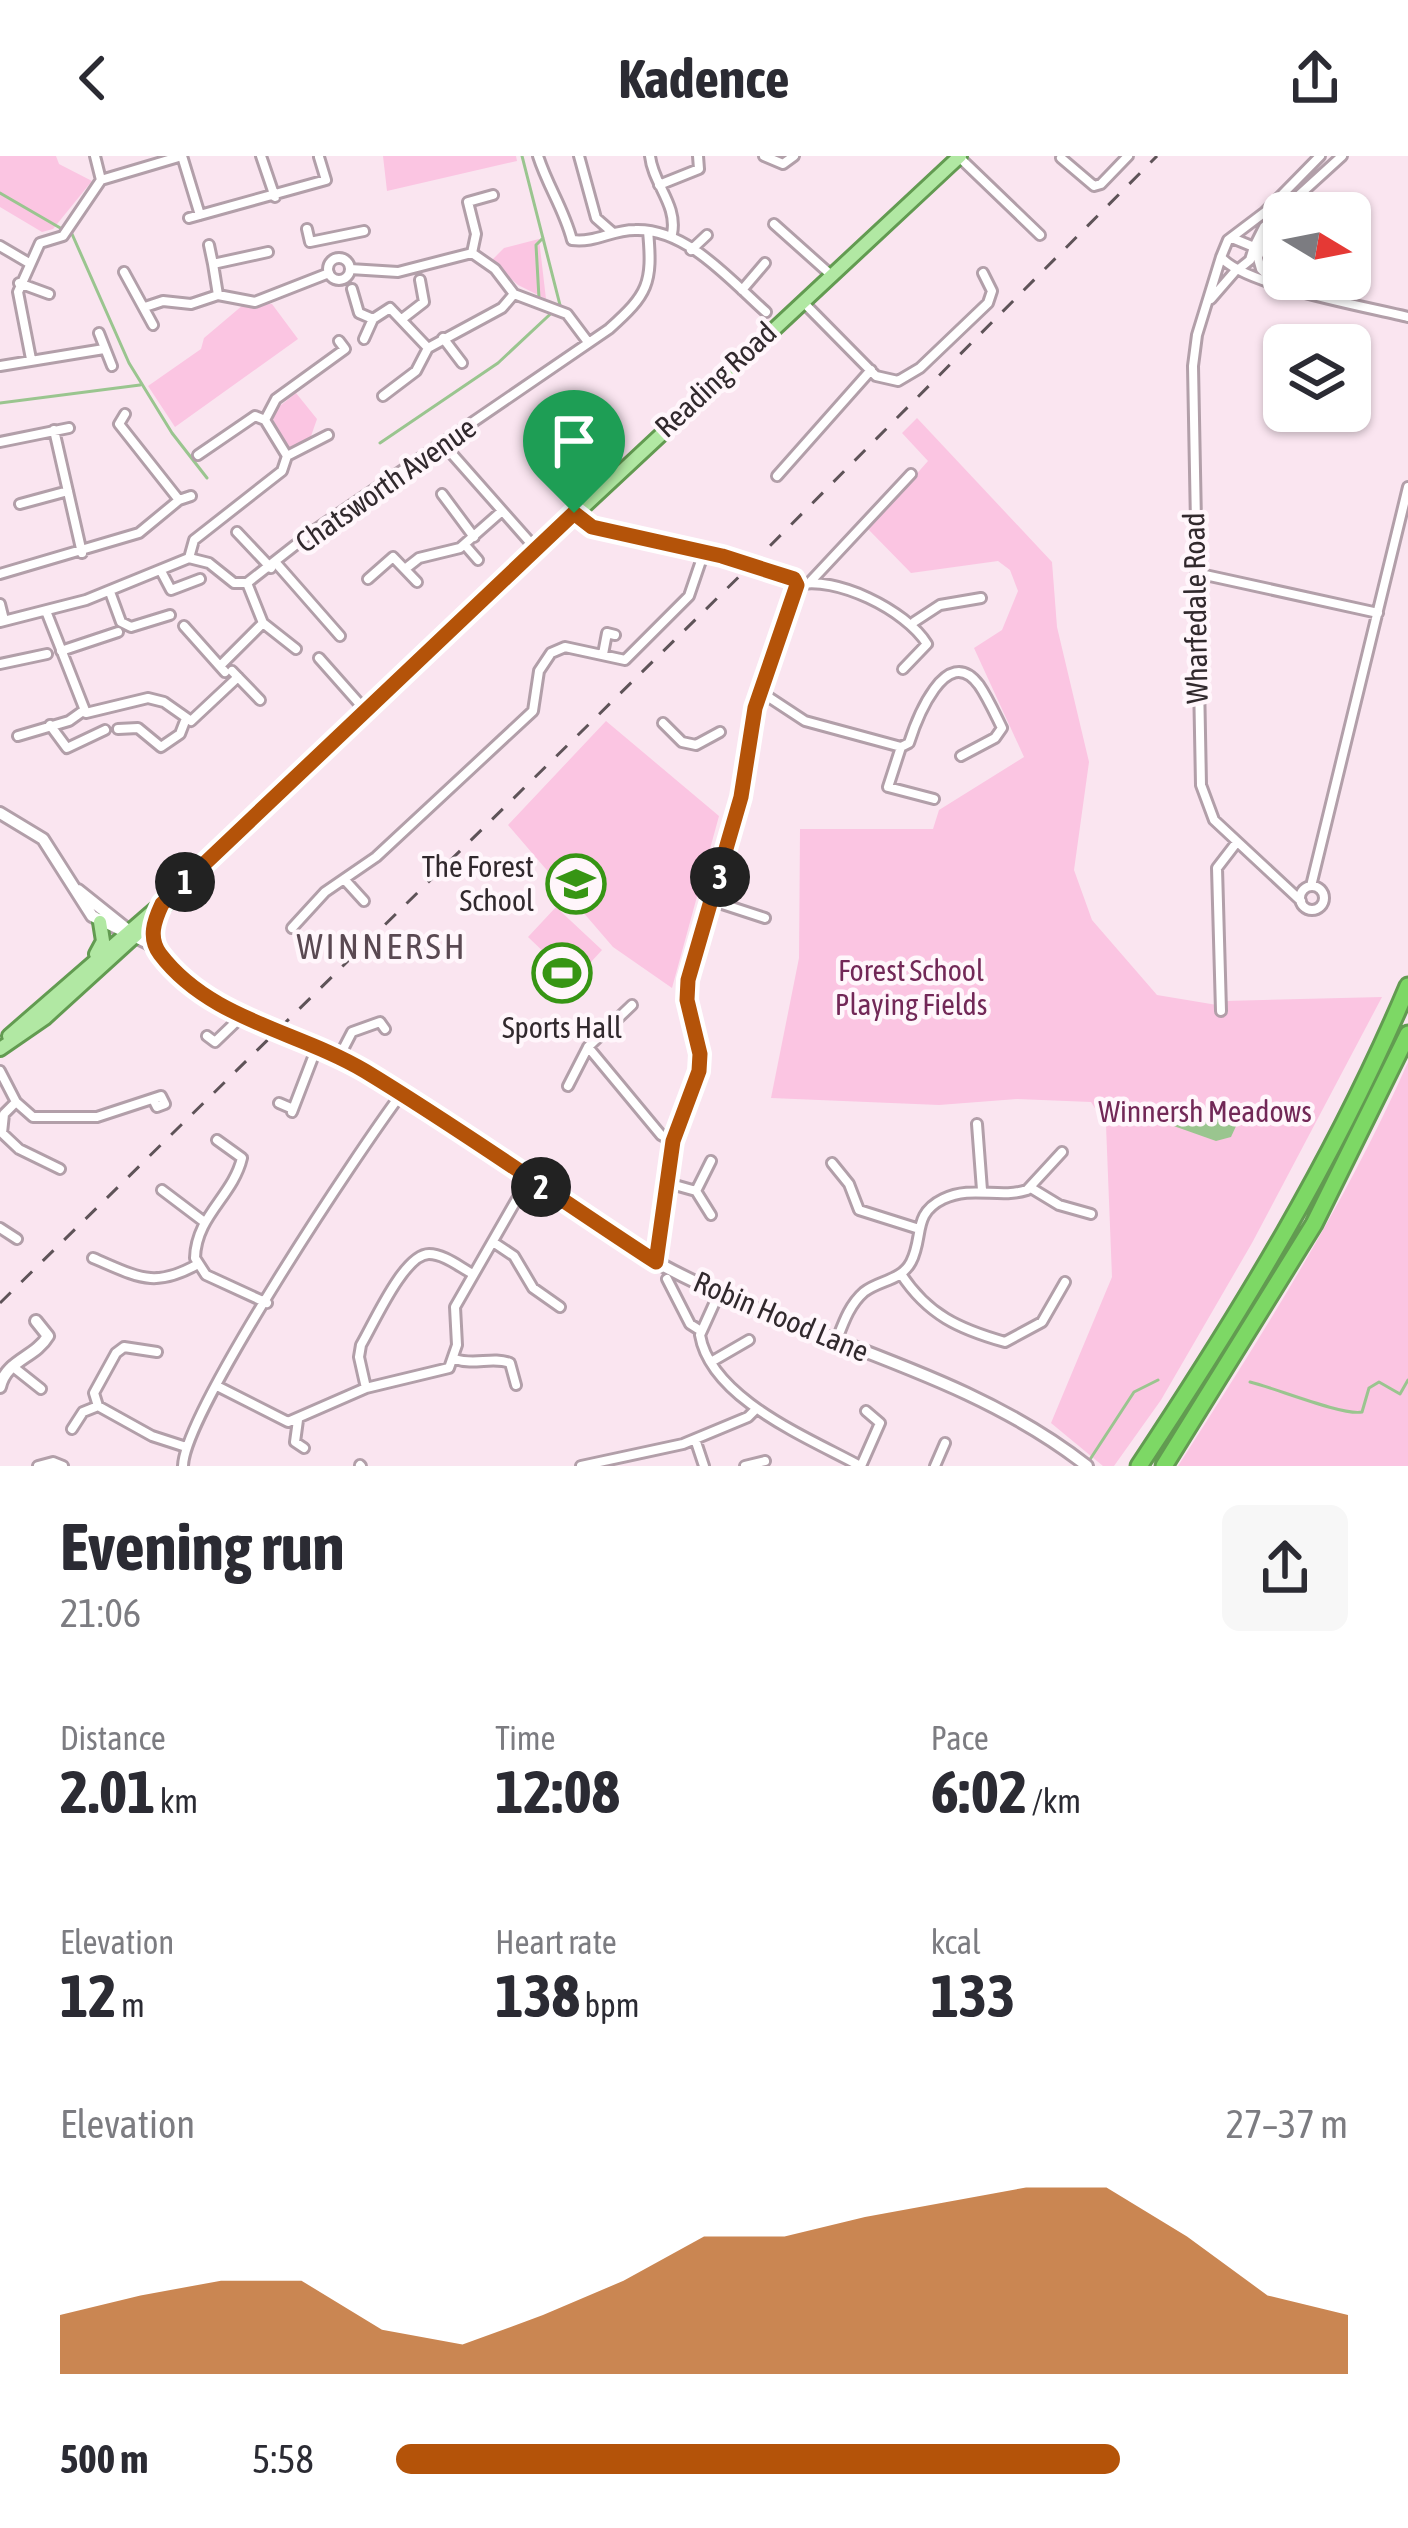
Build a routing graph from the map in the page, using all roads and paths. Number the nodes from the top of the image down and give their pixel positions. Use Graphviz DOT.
graph roads {
  1 [pos="94,156"];
  2 [pos="182,156"];
  3 [pos="261,156"];
  4 [pos="538,156"];
  5 [pos="579,156"];
  6 [pos="650,156"];
  7 [pos="698,156"];
  8 [pos="764,156"];
  9 [pos="794,156"];
  10 [pos="960,156"];
  11 [pos="1128,156"];
  12 [pos="1320,156"];
  13 [pos="1342,156"];
  14 [pos="319,157"];
  15 [pos="1061,158"];
  16 [pos="101,180"];
  17 [pos="659,184"];
  18 [pos="493,195"];
  19 [pos="275,197"];
  20 [pos="200,215"];
  21 [pos="189,218"];
  22 [pos="774,224"];
  23 [pos="307,230"];
  24 [pos="364,231"];
  25 [pos="648,231"];
  26 [pos="612,232"];
  27 [pos="672,234"];
  28 [pos="707,235"];
  29 [pos="1040,235"];
  30 [pos="343,237"];
  31 [pos="1232,238"];
  32 [pos="208,245"];
  33 [pos="0,246"];
  34 [pos="691,250"];
  35 [pos="1255,251"];
  36 [pos="268,252"];
  37 [pos="472,253"];
  38 [pos="1222,257"];
  39 [pos="343,258"];
  40 [pos="29,263"];
  41 [pos="765,263"];
  42 [pos="213,264"];
  43 [pos="350,268"];
  44 [pos="1238,268"];
  45 [pos="1263,271"];
  46 [pos="124,272"];
  47 [pos="983,272"];
  48 [pos="328,273"];
  49 [pos="830,274"];
  50 [pos="1263,278"];
  51 [pos="420,280"];
  52 [pos="19,284"];
  53 [pos="352,289"];
  54 [pos="742,290"];
  55 [pos="49,294"];
  56 [pos="218,295"];
  57 [pos="514,295"];
  58 [pos="801,300"];
  59 [pos="1342,300"];
  60 [pos="1210,301"];
  61 [pos="145,307"];
  62 [pos="766,312"];
  63 [pos="1408,317"];
  64 [pos="373,319"];
  65 [pos="402,320"];
  66 [pos="153,325"];
  67 [pos="934,328"];
  68 [pos="99,333"];
  69 [pos="443,338"];
  70 [pos="364,339"];
  71 [pos="946,341"];
  72 [pos="588,342"];
  73 [pos="346,346"];
  74 [pos="428,348"];
  75 [pos="104,349"];
  76 [pos="31,359"];
  77 [pos="462,363"];
  78 [pos="0,366"];
  79 [pos="112,366"];
  80 [pos="871,370"];
  81 [pos="383,396"];
  82 [pos="265,420"];
  83 [pos="119,421"];
  84 [pos="70,428"];
  85 [pos="54,430"];
  86 [pos="328,435"];
  87 [pos="0,442"];
  88 [pos="445,446"];
  89 [pos="198,455"];
  90 [pos="286,456"];
  91 [pos="910,474"];
  92 [pos="777,476"];
  93 [pos="1408,487"];
  94 [pos="68,491"];
  95 [pos="442,494"];
  96 [pos="191,496"];
  97 [pos="179,500"];
  98 [pos="502,511"];
  99 [pos="574,513"];
  100 [pos="32,514"];
  101 [pos="237,532"];
  102 [pos="474,537"];
  103 [pos="465,545"];
  104 [pos="536,549"];
  105 [pos="704,552"];
  106 [pos="82,553"];
  107 [pos="189,558"];
  108 [pos="478,560"];
  109 [pos="274,566"];
  110 [pos="405,569"];
  111 [pos="161,571"];
  112 [pos="1196,573"];
  113 [pos="0,574"];
  114 [pos="200,579"];
  115 [pos="368,579"];
  116 [pos="812,581"];
  117 [pos="417,582"];
  118 [pos="247,584"];
  119 [pos="797,585"];
  120 [pos="110,592"];
  121 [pos="981,598"];
  122 [pos="0,604"];
  123 [pos="46,611"];
  124 [pos="1378,613"];
  125 [pos="170,615"];
  126 [pos="2,621"];
  127 [pos="263,622"];
  128 [pos="914,622"];
  129 [pos="184,626"];
  130 [pos="118,632"];
  131 [pos="607,633"];
  132 [pos="340,636"];
  133 [pos="296,649"];
  134 [pos="61,651"];
  135 [pos="46,654"];
  136 [pos="603,654"];
  137 [pos="319,658"];
  138 [pos="0,664"];
  139 [pos="903,669"];
  140 [pos="229,672"];
  141 [pos="761,692"];
  142 [pos="260,700"];
  143 [pos="83,710"];
  144 [pos="364,710"];
  145 [pos="185,721"];
  146 [pos="663,723"];
  147 [pos="50,725"];
  148 [pos="100,727"];
  149 [pos="118,728"];
  150 [pos="720,732"];
  151 [pos="18,736"];
  152 [pos="901,747"];
  153 [pos="961,756"];
  154 [pos="934,799"];
  155 [pos="0,813"];
  156 [pos="1237,842"];
  157 [pos="1318,871"];
  158 [pos="64,874"];
  159 [pos="344,879"];
  160 [pos="1282,885"];
  161 [pos="1308,887"];
  162 [pos="1322,890"];
  163 [pos="364,901"];
  164 [pos="713,902"];
  165 [pos="1300,902"];
  166 [pos="158,910"];
  167 [pos="765,918"];
  168 [pos="100,922"];
  169 [pos="292,928"];
  170 [pos="129,933"];
  171 [pos="155,950"];
  172 [pos="89,965"];
  173 [pos="1408,986"];
  174 [pos="632,1005"];
  175 [pos="1221,1011"];
  176 [pos="248,1019"];
  177 [pos="383,1022"];
  178 [pos="1408,1034"];
  179 [pos="207,1036"];
  180 [pos="588,1047"];
  181 [pos="317,1048"];
  182 [pos="1,1049"];
  183 [pos="339,1057"];
  184 [pos="0,1071"];
  185 [pos="568,1086"];
  186 [pos="402,1093"];
  187 [pos="154,1101"];
  188 [pos="16,1102"];
  189 [pos="279,1103"];
  190 [pos="977,1124"];
  191 [pos="218,1140"];
  192 [pos="673,1141"];
  193 [pos="1062,1152"];
  194 [pos="711,1161"];
  195 [pos="832,1163"];
  196 [pos="60,1169"];
  197 [pos="529,1178"];
  198 [pos="664,1182"];
  199 [pos="1031,1188"];
  200 [pos="162,1190"];
  201 [pos="982,1190"];
  202 [pos="696,1191"];
  203 [pos="1091,1214"];
  204 [pos="711,1215"];
  205 [pos="203,1221"];
  206 [pos="0,1228"];
  207 [pos="916,1228"];
  208 [pos="17,1239"];
  209 [pos="493,1242"];
  210 [pos="93,1258"];
  211 [pos="656,1262"];
  212 [pos="198,1264"];
  213 [pos="473,1274"];
  214 [pos="901,1274"];
  215 [pos="667,1280"];
  216 [pos="1065,1282"];
  217 [pos="718,1293"];
  218 [pos="267,1303"];
  219 [pos="560,1307"];
  220 [pos="36,1321"];
  221 [pos="701,1331"];
  222 [pos="749,1340"];
  223 [pos="836,1342"];
  224 [pos="157,1352"];
  225 [pos="455,1359"];
  226 [pos="711,1362"];
  227 [pos="11,1366"];
  228 [pos="516,1385"];
  229 [pos="217,1386"];
  230 [pos="0,1388"];
  231 [pos="367,1388"];
  232 [pos="41,1389"];
  233 [pos="98,1406"];
  234 [pos="756,1408"];
  235 [pos="866,1411"];
  236 [pos="298,1420"];
  237 [pos="72,1429"];
  238 [pos="695,1439"];
  239 [pos="945,1443"];
  240 [pos="186,1447"];
  241 [pos="304,1448"];
  242 [pos="765,1461"];
  243 [pos="1084,1464"];
  244 [pos="38,1466"];
  245 [pos="63,1466"];
  246 [pos="183,1466"];
  247 [pos="581,1466"];
  248 [pos="704,1466"];
  249 [pos="745,1466"];
  250 [pos="860,1466"];
  251 [pos="935,1466"];
  252 [pos="1139,1466"];
  253 [pos="1164,1466"];
  1 -- 16 [label="street"];
  2 -- 16 [label="street"];
  2 -- 20 [label="street"];
  3 -- 19 [label="street"];
  4 -- 26 [label="street"];
  5 -- 26 [label="street"];
  6 -- 17 [label="street"];
  7 -- 17 [label="street"];
  8 -- 9 [label="street"];
  10 -- 29 [label="street"];
  10 -- 49 [label="main road, Reading Road"];
  11 -- 15 [label="street"];
  12 -- 31 [label="street"];
  13 -- 35 [label="street, Wharfedale Road"];
  14 -- 19 [label="street"];
  16 -- 40 [label="street"];
  17 -- 27 [label="street"];
  18 -- 37 [label="street"];
  19 -- 20 [label="street"];
  20 -- 21 [label="street"];
  22 -- 49 [label="street"];
  23 -- 30 [label="street"];
  24 -- 30 [label="street"];
  25 -- 26 [label="street"];
  25 -- 27 [label="street"];
  25 -- 72 [label="street, Chatsworth Avenue"];
  27 -- 34 [label="street"];
  28 -- 34 [label="street"];
  30 -- 39 [label="street"];
  31 -- 35 [label="street"];
  31 -- 38 [label="street, Wharfedale Road"];
  32 -- 42 [label="street"];
  33 -- 40 [label="street"];
  34 -- 54 [label="street"];
  35 -- 44 [label="street, Wharfedale Road"];
  35 -- 45 [label="street"];
  36 -- 42 [label="street"];
  37 -- 43 [label="street"];
  37 -- 57 [label="street"];
  38 -- 44 [label="street"];
  38 -- 60 [label="street, Wharfedale Road"];
  39 -- 43 [label="street"];
  39 -- 48 [label="street"];
  40 -- 52 [label="street"];
  41 -- 54 [label="street"];
  42 -- 56 [label="street"];
  43 -- 48 [label="street"];
  44 -- 50 [label="street"];
  44 -- 60 [label="street, Wharfedale Road"];
  46 -- 61 [label="street"];
  47 -- 71 [label="street"];
  48 -- 56 [label="street"];
  49 -- 58 [label="main road, Reading Road"];
  51 -- 65 [label="street"];
  52 -- 55 [label="street"];
  52 -- 76 [label="street"];
  53 -- 64 [label="street"];
  54 -- 62 [label="street"];
  56 -- 61 [label="street"];
  57 -- 69 [label="street"];
  57 -- 72 [label="street"];
  58 -- 80 [label="street"];
  58 -- 99 [label="main road, Reading Road"];
  59 -- 63 [label="street"];
  60 -- 112 [label="street, Wharfedale Road"];
  61 -- 66 [label="street"];
  64 -- 65 [label="street"];
  64 -- 70 [label="street"];
  65 -- 74 [label="street"];
  67 -- 71 [label="street"];
  68 -- 75 [label="street"];
  69 -- 74 [label="street"];
  69 -- 77 [label="street"];
  71 -- 80 [label="street"];
  72 -- 88 [label="street, Chatsworth Avenue"];
  73 -- 82 [label="street"];
  74 -- 81 [label="street"];
  75 -- 76 [label="street"];
  75 -- 79 [label="street"];
  76 -- 78 [label="street"];
  80 -- 92 [label="street"];
  82 -- 89 [label="street"];
  82 -- 90 [label="street"];
  83 -- 97 [label="street"];
  84 -- 85 [label="street"];
  85 -- 87 [label="street"];
  85 -- 94 [label="street"];
  86 -- 90 [label="street"];
  88 -- 98 [label="street"];
  88 -- 109 [label="street, Chatsworth Avenue"];
  90 -- 107 [label="street"];
  91 -- 116 [label="street"];
  93 -- 124 [label="street"];
  94 -- 100 [label="street"];
  94 -- 106 [label="street"];
  95 -- 102 [label="street"];
  96 -- 97 [label="street"];
  97 -- 106 [label="street"];
  98 -- 102 [label="street"];
  98 -- 104 [label="street"];
  99 -- 104 [label="main road, Reading Road"];
  99 -- 105 [label="street"];
  101 -- 109 [label="street"];
  102 -- 103 [label="street"];
  103 -- 108 [label="street"];
  103 -- 110 [label="street"];
  104 -- 144 [label="main road, Reading Road"];
  105 -- 119 [label="street"];
  105 -- 136 [label="street"];
  106 -- 113 [label="street"];
  107 -- 111 [label="street"];
  107 -- 118 [label="street"];
  109 -- 118 [label="street, Chatsworth Avenue"];
  109 -- 132 [label="street"];
  110 -- 115 [label="street"];
  110 -- 117 [label="street"];
  111 -- 114 [label="street"];
  111 -- 120 [label="street"];
  112 -- 124 [label="street"];
  112 -- 156 [label="street, Wharfedale Road"];
  116 -- 119 [label="street"];
  116 -- 128 [label="street"];
  118 -- 127 [label="street"];
  119 -- 141 [label="street"];
  120 -- 123 [label="street"];
  120 -- 125 [label="street"];
  121 -- 128 [label="street"];
  122 -- 126 [label="street"];
  123 -- 126 [label="street"];
  123 -- 134 [label="street"];
  124 -- 157 [label="street"];
  127 -- 133 [label="street"];
  127 -- 140 [label="street"];
  128 -- 139 [label="street"];
  129 -- 140 [label="street"];
  130 -- 134 [label="street"];
  131 -- 136 [label="street"];
  134 -- 143 [label="street"];
  135 -- 138 [label="street"];
  136 -- 159 [label="street"];
  137 -- 144 [label="street"];
  140 -- 142 [label="street"];
  140 -- 145 [label="street"];
  141 -- 152 [label="street"];
  141 -- 164 [label="street"];
  143 -- 145 [label="street"];
  143 -- 147 [label="street"];
  144 -- 166 [label="main road, Reading Road"];
  145 -- 149 [label="street"];
  146 -- 150 [label="street"];
  147 -- 148 [label="street"];
  147 -- 151 [label="street"];
  152 -- 153 [label="street"];
  152 -- 154 [label="street"];
  155 -- 158 [label="main road"];
  156 -- 160 [label="street, Wharfedale Road"];
  156 -- 175 [label="street"];
  157 -- 161 [label="street"];
  157 -- 162 [label="street"];
  158 -- 168 [label="main road"];
  158 -- 170 [label="main road"];
  159 -- 163 [label="street"];
  159 -- 169 [label="street"];
  160 -- 161 [label="street"];
  160 -- 165 [label="street, Wharfedale Road"];
  161 -- 162 [label="street"];
  161 -- 165 [label="street"];
  162 -- 165 [label="street"];
  164 -- 167 [label="street"];
  164 -- 192 [label="street"];
  166 -- 170 [label="main road, Reading Road"];
  166 -- 171 [label="main road"];
  168 -- 170 [label="main road"];
  168 -- 172 [label="main road"];
  170 -- 171 [label="main road, Robin Hood Lane"];
  170 -- 172 [label="main road, Reading Road"];
  170 -- 182 [label="main road, Reading Road"];
  171 -- 176 [label="main road, Robin Hood Lane"];
  172 -- 182 [label="main road, Reading Road"];
  173 -- 252 [label="highway"];
  174 -- 180 [label="street"];
  176 -- 179 [label="street"];
  176 -- 181 [label="main road, Robin Hood Lane, bridge"];
  177 -- 183 [label="street"];
  178 -- 253 [label="highway"];
  180 -- 185 [label="street"];
  180 -- 192 [label="street"];
  181 -- 183 [label="main road, Robin Hood Lane"];
  181 -- 189 [label="street"];
  183 -- 186 [label="main road, Robin Hood Lane"];
  184 -- 188 [label="street"];
  186 -- 197 [label="main road, Robin Hood Lane"];
  186 -- 218 [label="street"];
  187 -- 188 [label="street"];
  188 -- 196 [label="street"];
  190 -- 201 [label="street"];
  191 -- 205 [label="street"];
  192 -- 198 [label="street"];
  193 -- 199 [label="street"];
  194 -- 202 [label="street"];
  195 -- 207 [label="street"];
  197 -- 209 [label="street"];
  197 -- 211 [label="main road, Robin Hood Lane"];
  198 -- 202 [label="street"];
  198 -- 211 [label="street"];
  199 -- 201 [label="street"];
  199 -- 203 [label="street"];
  200 -- 205 [label="street"];
  201 -- 207 [label="street"];
  202 -- 204 [label="street"];
  205 -- 212 [label="street"];
  206 -- 208 [label="street"];
  207 -- 214 [label="street"];
  209 -- 213 [label="street"];
  209 -- 219 [label="street"];
  210 -- 212 [label="street"];
  211 -- 217 [label="main road, Robin Hood Lane"];
  212 -- 218 [label="street"];
  213 -- 225 [label="street"];
  213 -- 231 [label="street"];
  214 -- 216 [label="street"];
  214 -- 223 [label="street"];
  215 -- 221 [label="street"];
  217 -- 221 [label="street"];
  217 -- 223 [label="main road, Robin Hood Lane"];
  218 -- 229 [label="street"];
  220 -- 227 [label="main road"];
  221 -- 226 [label="street"];
  222 -- 226 [label="street"];
  223 -- 243 [label="main road, Robin Hood Lane"];
  224 -- 233 [label="street"];
  225 -- 228 [label="street"];
  225 -- 231 [label="street"];
  226 -- 234 [label="street"];
  227 -- 230 [label="main road"];
  227 -- 232 [label="street"];
  229 -- 236 [label="street"];
  229 -- 240 [label="street"];
  231 -- 236 [label="street"];
  233 -- 237 [label="street"];
  233 -- 240 [label="street"];
  234 -- 238 [label="street"];
  234 -- 250 [label="street"];
  235 -- 250 [label="street"];
  236 -- 241 [label="street"];
  238 -- 247 [label="street"];
  238 -- 248 [label="street"];
  239 -- 251 [label="street"];
  240 -- 246 [label="street"];
  242 -- 249 [label="street"];
  244 -- 245 [label="street"];
}
